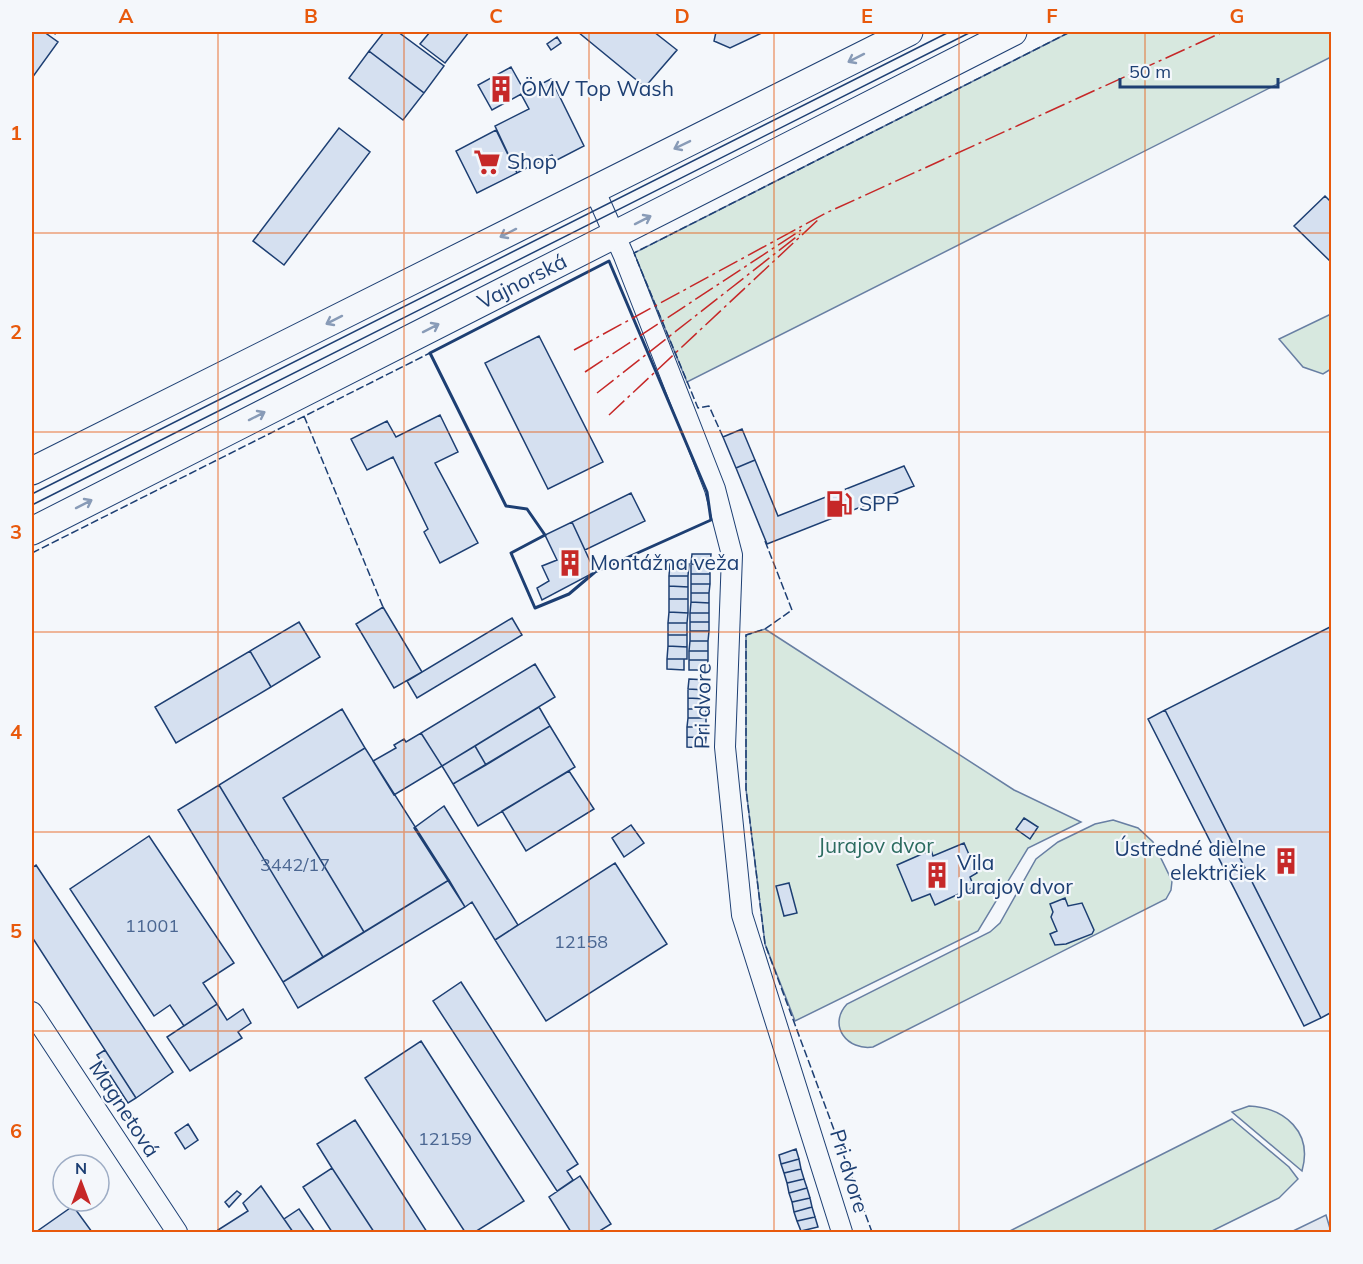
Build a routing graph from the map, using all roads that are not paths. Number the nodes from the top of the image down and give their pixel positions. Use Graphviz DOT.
graph roads {
  1 [pos="1014,32"];
  2 [pos="894,35"];
  3 [pos="594,189"];
  4 [pos="614,235"];
  5 [pos="32,471"];
  6 [pos="32,531"];
  7 [pos="32,1012"];
  8 [pos="177,1233"];
  9 [pos="842,1233"];
  4 -- 1 [label="main road, Vajnorská, one-way"];
  2 -- 3 [label="main road, one-way"];
  3 -- 4 [label="street, Pri dvore"];
  3 -- 5 [label="main road, one-way"];
  6 -- 4 [label="main road, Vajnorská, one-way"];
  4 -- 9 [label="street, Pri dvore"];
  7 -- 8 [label="street, Magnetová"];
}
